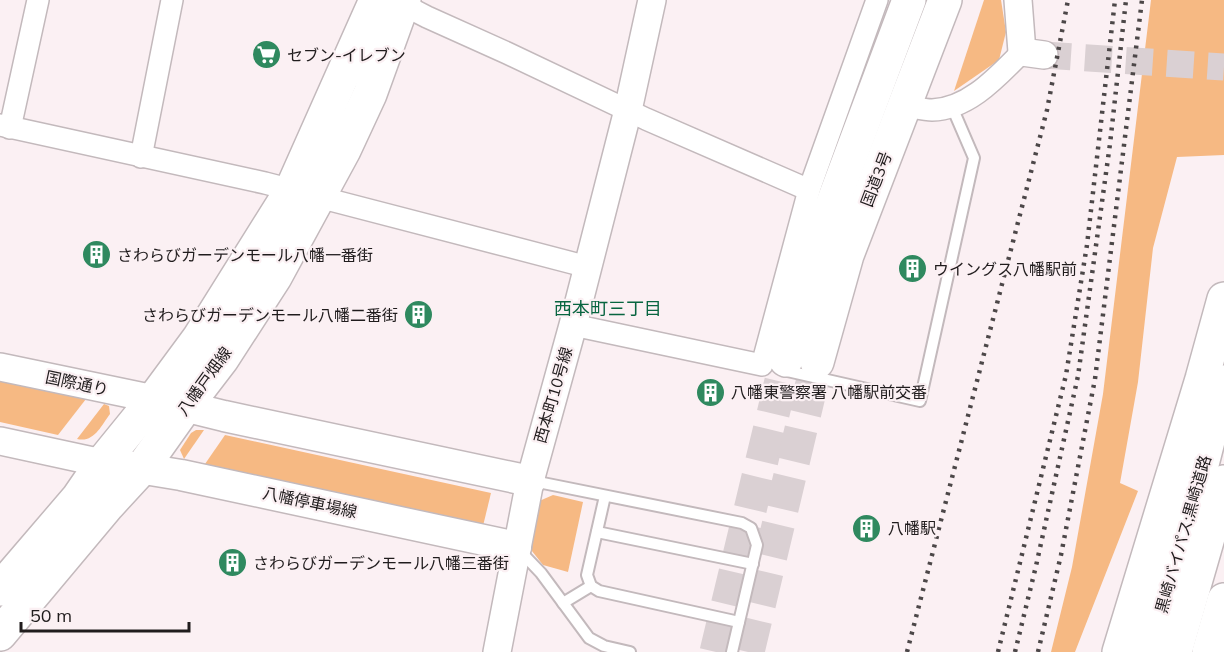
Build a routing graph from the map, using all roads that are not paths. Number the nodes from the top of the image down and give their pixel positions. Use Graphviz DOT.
graph roads {
  1 [pos="38,0"];
  2 [pos="172,0"];
  3 [pos="652,0"];
  4 [pos="877,0"];
  5 [pos="909,0"];
  6 [pos="945,0"];
  7 [pos="1018,0"];
  8 [pos="394,1"];
  9 [pos="1033,54"];
  10 [pos="904,105"];
  11 [pos="952,107"];
  12 [pos="628,110"];
  13 [pos="5,127"];
  14 [pos="141,157"];
  15 [pos="809,190"];
  16 [pos="304,194"];
  17 [pos="588,267"];
  18 [pos="1224,299"];
  19 [pos="573,325"];
  20 [pos="788,362"];
  21 [pos="0,367"];
  22 [pos="1224,380"];
  23 [pos="154,399"];
  24 [pos="186,406"];
  25 [pos="0,441"];
  26 [pos="102,463"];
  27 [pos="142,468"];
  28 [pos="530,481"];
  29 [pos="1224,482"];
  30 [pos="605,496"];
  31 [pos="597,532"];
  32 [pos="516,547"];
  33 [pos="753,564"];
  34 [pos="591,586"];
  35 [pos="0,589"];
  36 [pos="1224,600"];
  37 [pos="563,603"];
  38 [pos="739,622"];
  39 [pos="0,633"];
  40 [pos="1224,639"];
  41 [pos="497,652"];
  42 [pos="630,652"];
  43 [pos="732,652"];
  44 [pos="1119,652"];
  45 [pos="1149,652"];
  46 [pos="1175,652"];
  47 [pos="1210,652"];
  1 -- 13 [label="street"];
  2 -- 14 [label="street"];
  3 -- 12 [label="street, 西本町10号線"];
  4 -- 15 [label="street"];
  5 -- 20 [label="main road, 国道3号"];
  6 -- 10 [label="main road, 国道3号"];
  7 -- 9 [label="street"];
  8 -- 12 [label="street"];
  8 -- 16 [label="main road, 八幡戸畑線"];
  9 -- 11 [label="street"];
  10 -- 11 [label="street"];
  10 -- 20 [label="main road, 国道3号"];
  11 -- 20 [label="lane"];
  12 -- 15 [label="street"];
  12 -- 17 [label="street, 西本町10号線"];
  13 -- 14 [label="street"];
  14 -- 16 [label="street"];
  15 -- 20 [label="street"];
  16 -- 17 [label="street"];
  16 -- 23 [label="main road, 八幡戸畑線"];
  16 -- 24 [label="main road, 八幡戸畑線"];
  17 -- 19 [label="street, 西本町10号線"];
  18 -- 44 [label="main road"];
  19 -- 20 [label="street"];
  19 -- 28 [label="street, 西本町10号線"];
  21 -- 23 [label="street, 国際通り"];
  22 -- 45 [label="main road, 黒崎バイパス;黒崎道路"];
  23 -- 24 [label="main road"];
  23 -- 26 [label="main road, 八幡戸畑線"];
  24 -- 27 [label="main road, 八幡戸畑線"];
  24 -- 28 [label="main road"];
  25 -- 26 [label="street"];
  26 -- 27 [label="main road, 八幡停車場線"];
  26 -- 35 [label="main road, 八幡戸畑線"];
  27 -- 32 [label="main road, 八幡停車場線"];
  27 -- 39 [label="main road, 八幡戸畑線"];
  28 -- 30 [label="lane"];
  28 -- 32 [label="street, 西本町10号線"];
  29 -- 46 [label="main road, 黒崎バイパス;黒崎道路"];
  30 -- 31 [label="lane"];
  30 -- 33 [label="lane"];
  31 -- 33 [label="lane"];
  31 -- 34 [label="lane"];
  32 -- 37 [label="lane"];
  32 -- 41 [label="street, 西本町10号線"];
  33 -- 38 [label="lane"];
  34 -- 37 [label="lane"];
  34 -- 38 [label="lane"];
  36 -- 47 [label="main road"];
  37 -- 42 [label="lane"];
  38 -- 43 [label="lane"];
  40 -- 47 [label="main road"];
}
